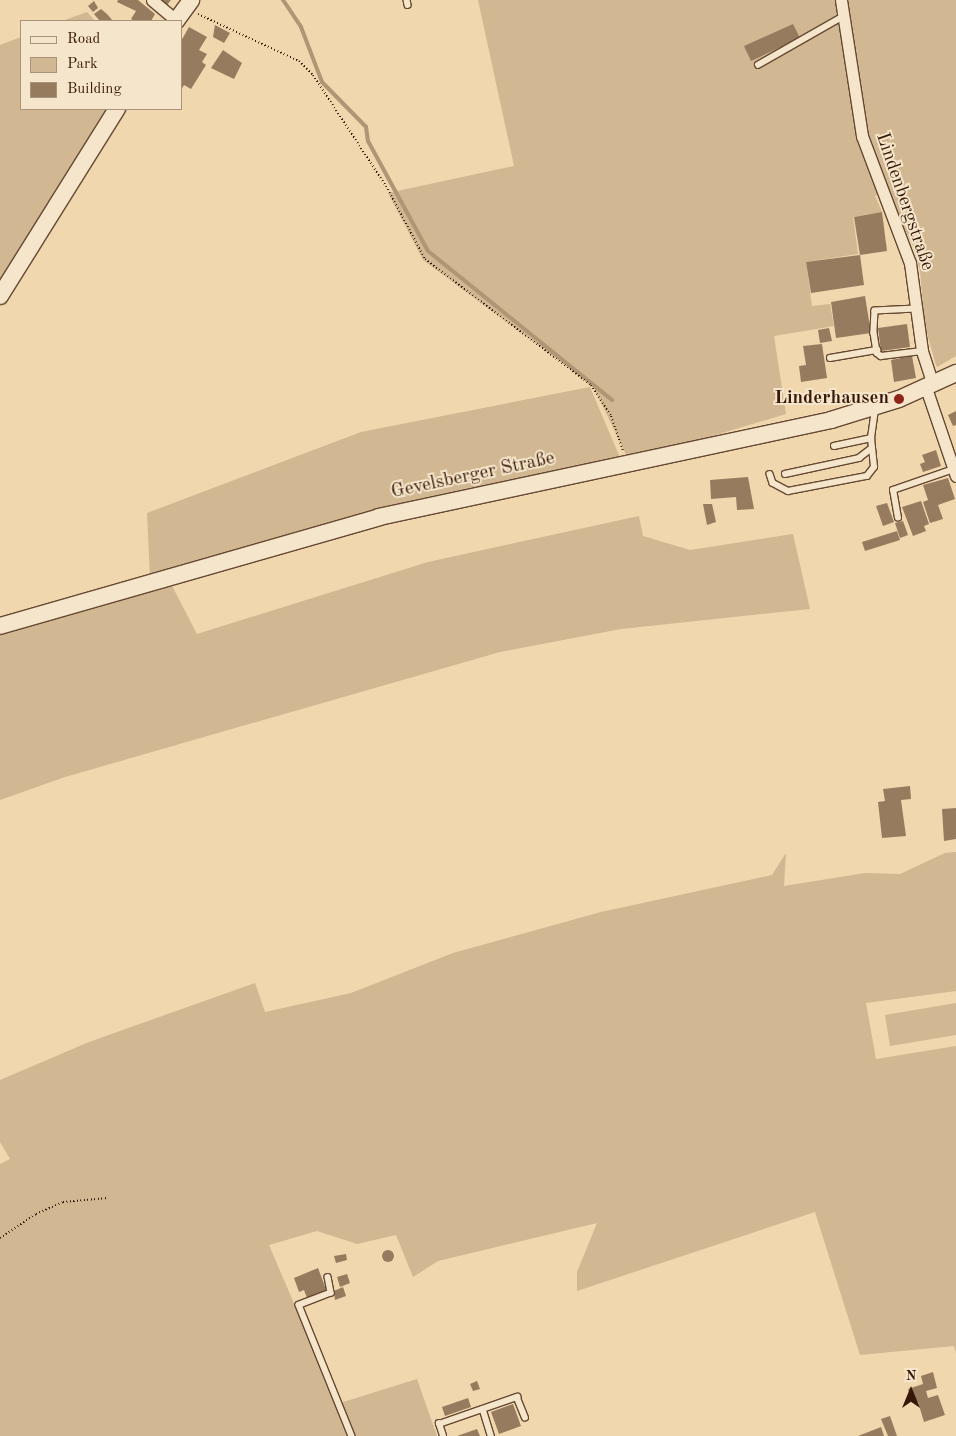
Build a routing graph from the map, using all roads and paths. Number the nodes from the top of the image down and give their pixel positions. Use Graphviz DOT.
graph roads {
  1 [pos="152,0"];
  2 [pos="841,0"];
  3 [pos="182,13"];
  4 [pos="844,16"];
  5 [pos="758,65"];
  6 [pos="116,110"];
  7 [pos="0,296"];
  8 [pos="916,309"];
  9 [pos="877,350"];
  10 [pos="922,351"];
  11 [pos="830,358"];
  12 [pos="956,372"];
  13 [pos="929,387"];
  14 [pos="875,408"];
  15 [pos="871,438"];
  16 [pos="834,446"];
  17 [pos="872,448"];
  18 [pos="625,464"];
  19 [pos="955,473"];
  20 [pos="770,474"];
  21 [pos="786,474"];
  22 [pos="898,518"];
  23 [pos="0,626"];
  24 [pos="108,1198"];
  25 [pos="0,1238"];
  26 [pos="328,1277"];
  27 [pos="483,1409"];
  28 [pos="525,1417"];
  29 [pos="352,1436"];
  30 [pos="444,1436"];
  31 [pos="491,1436"];
  1 -- 3 [label="street"];
  2 -- 4 [label="street, Lindenbergstraße"];
  3 -- 18 [label="path"];
  4 -- 5 [label="lane"];
  4 -- 8 [label="street, Lindenbergstraße"];
  6 -- 7 [label="main road"];
  8 -- 9 [label="lane"];
  8 -- 10 [label="street, Lindenbergstraße"];
  9 -- 10 [label="lane"];
  9 -- 11 [label="lane"];
  10 -- 13 [label="street, Lindenbergstraße"];
  12 -- 13 [label="main road, Gevelsberger Straße"];
  13 -- 14 [label="main road, Gevelsberger Straße"];
  13 -- 19 [label="street, Lindenbergstraße"];
  14 -- 15 [label="lane"];
  14 -- 18 [label="main road, Gevelsberger Straße"];
  15 -- 16 [label="lane"];
  15 -- 17 [label="lane"];
  17 -- 20 [label="lane"];
  17 -- 21 [label="lane"];
  18 -- 23 [label="main road, Gevelsberger Straße"];
  19 -- 22 [label="lane"];
  24 -- 25 [label="path"];
  26 -- 29 [label="lane"];
  27 -- 28 [label="lane"];
  27 -- 30 [label="lane"];
  27 -- 31 [label="lane"];
}
